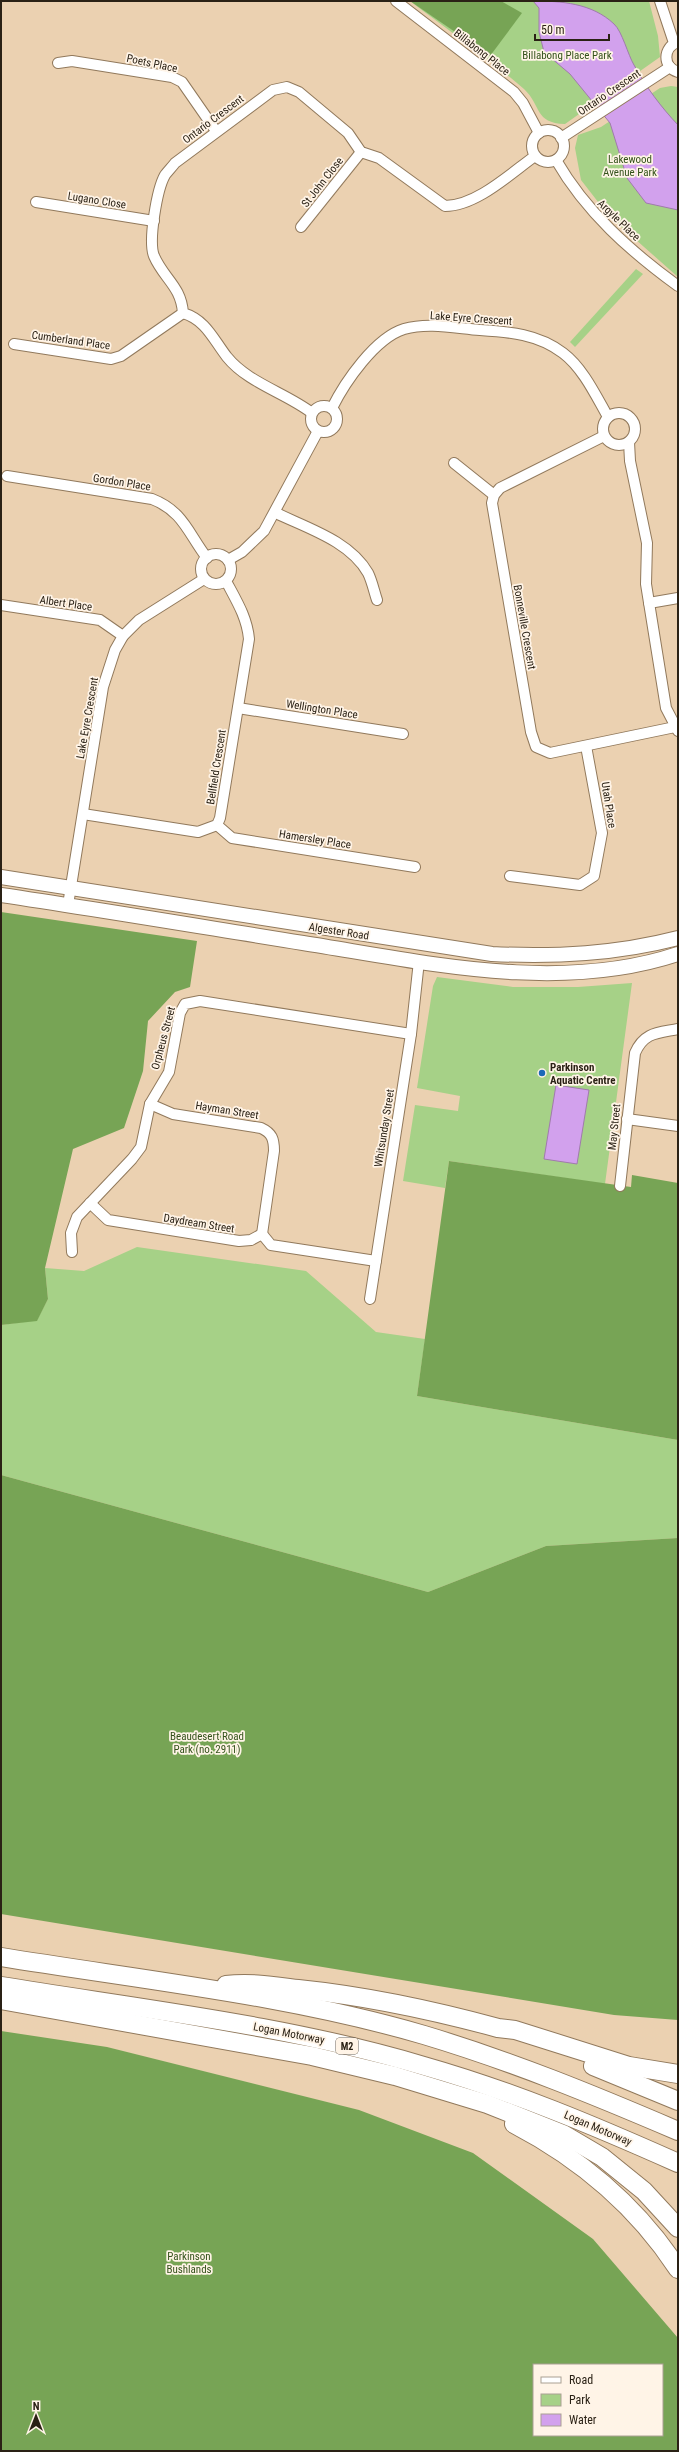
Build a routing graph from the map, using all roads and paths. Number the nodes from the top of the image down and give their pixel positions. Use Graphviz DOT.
graph roads {
  1 [pos="396,1"];
  2 [pos="660,1"];
  3 [pos="676,42"];
  4 [pos="58,63"];
  5 [pos="674,70"];
  6 [pos="216,131"];
  7 [pos="539,133"];
  8 [pos="561,138"];
  9 [pos="361,152"];
  10 [pos="535,156"];
  11 [pos="556,160"];
  12 [pos="36,202"];
  13 [pos="154,221"];
  14 [pos="301,227"];
  15 [pos="678,286"];
  16 [pos="183,313"];
  17 [pos="14,344"];
  18 [pos="332,408"];
  19 [pos="312,413"];
  20 [pos="608,417"];
  21 [pos="318,431"];
  22 [pos="604,436"];
  23 [pos="629,442"];
  24 [pos="454,463"];
  25 [pos="7,476"];
  26 [pos="494,495"];
  27 [pos="276,513"];
  28 [pos="207,558"];
  29 [pos="228,560"];
  30 [pos="204,579"];
  31 [pos="226,581"];
  32 [pos="678,598"];
  33 [pos="377,600"];
  34 [pos="649,603"];
  35 [pos="1,605"];
  36 [pos="123,636"];
  37 [pos="238,708"];
  38 [pos="676,729"];
  39 [pos="403,734"];
  40 [pos="586,746"];
  41 [pos="83,814"];
  42 [pos="217,825"];
  43 [pos="415,867"];
  44 [pos="510,876"];
  45 [pos="1,877"];
  46 [pos="71,888"];
  47 [pos="1,895"];
  48 [pos="68,905"];
  49 [pos="678,938"];
  50 [pos="420,943"];
  51 [pos="678,954"];
  52 [pos="419,961"];
  53 [pos="678,1029"];
  54 [pos="410,1034"];
  55 [pos="150,1104"];
  56 [pos="627,1119"];
  57 [pos="678,1126"];
  58 [pos="620,1186"];
  59 [pos="90,1202"];
  60 [pos="262,1234"];
  61 [pos="72,1252"];
  62 [pos="376,1261"];
  63 [pos="370,1299"];
  64 [pos="1,1958"];
  65 [pos="1,1986"];
  66 [pos="194,1988"];
  67 [pos="1,2000"];
  68 [pos="498,2028"];
  69 [pos="678,2074"];
  70 [pos="451,2092"];
  71 [pos="678,2101"];
  72 [pos="678,2131"];
  73 [pos="678,2163"];
  74 [pos="678,2228"];
  75 [pos="678,2268"];
  1 -- 7 [label="street, Billabong Place"];
  2 -- 3 [label="street"];
  3 -- 5 [label="street"];
  4 -- 6 [label="street, Poets Place"];
  5 -- 8 [label="street, Ontario Crescent"];
  6 -- 9 [label="street, Ontario Crescent"];
  6 -- 13 [label="street, Ontario Crescent"];
  7 -- 8 [label="street"];
  7 -- 10 [label="street"];
  8 -- 11 [label="street"];
  9 -- 10 [label="street"];
  9 -- 14 [label="street, St John Close"];
  10 -- 11 [label="street"];
  11 -- 15 [label="street, Argyle Place"];
  12 -- 13 [label="street, Lugano Close"];
  13 -- 16 [label="street, Ontario Crescent"];
  16 -- 17 [label="street, Cumberland Place"];
  16 -- 19 [label="street"];
  18 -- 19 [label="street"];
  18 -- 20 [label="street, Lake Eyre Crescent"];
  18 -- 21 [label="street"];
  19 -- 21 [label="street"];
  20 -- 22 [label="street"];
  20 -- 23 [label="street"];
  21 -- 27 [label="street"];
  22 -- 23 [label="street"];
  22 -- 26 [label="street"];
  23 -- 34 [label="street"];
  24 -- 26 [label="street"];
  25 -- 28 [label="street, Gordon Place"];
  26 -- 40 [label="street, Bonneville Crescent"];
  27 -- 29 [label="street"];
  27 -- 33 [label="street"];
  28 -- 29 [label="street"];
  28 -- 30 [label="street"];
  29 -- 31 [label="street"];
  30 -- 31 [label="street"];
  30 -- 36 [label="street, Lake Eyre Crescent"];
  31 -- 37 [label="street, Bellfield Crescent"];
  32 -- 34 [label="street"];
  34 -- 38 [label="street"];
  35 -- 36 [label="street, Albert Place"];
  36 -- 41 [label="street, Lake Eyre Crescent"];
  37 -- 39 [label="street, Wellington Place"];
  37 -- 42 [label="street, Bellfield Crescent"];
  38 -- 40 [label="street, Bonneville Crescent"];
  40 -- 44 [label="street, Utah Place"];
  41 -- 42 [label="street"];
  41 -- 46 [label="street, Lake Eyre Crescent"];
  42 -- 43 [label="street, Hamersley Place"];
  45 -- 46 [label="main road, Algester Road"];
  46 -- 48 [label="street, Lake Eyre Crescent"];
  46 -- 50 [label="main road, Algester Road"];
  47 -- 48 [label="main road, Algester Road"];
  48 -- 52 [label="main road, Algester Road"];
  49 -- 50 [label="main road, Algester Road"];
  50 -- 52 [label="main road"];
  51 -- 52 [label="main road, Algester Road"];
  52 -- 54 [label="street, Whitsunday Street"];
  53 -- 56 [label="street, May Street"];
  54 -- 55 [label="street, Orpheus Street"];
  54 -- 62 [label="street, Whitsunday Street"];
  55 -- 59 [label="street, Orpheus Street"];
  55 -- 60 [label="street, Hayman Street"];
  56 -- 57 [label="street"];
  56 -- 58 [label="street, May Street"];
  59 -- 60 [label="street, Daydream Street"];
  59 -- 61 [label="street, Orpheus Street"];
  60 -- 62 [label="street"];
  62 -- 63 [label="street, Whitsunday Street"];
  64 -- 66 [label="highway"];
  65 -- 73 [label="highway, Logan Motorway / M2"];
  66 -- 68 [label="highway"];
  66 -- 72 [label="highway"];
  67 -- 70 [label="highway"];
  68 -- 69 [label="highway"];
  68 -- 71 [label="highway"];
  70 -- 74 [label="highway"];
  70 -- 75 [label="highway"];
}
